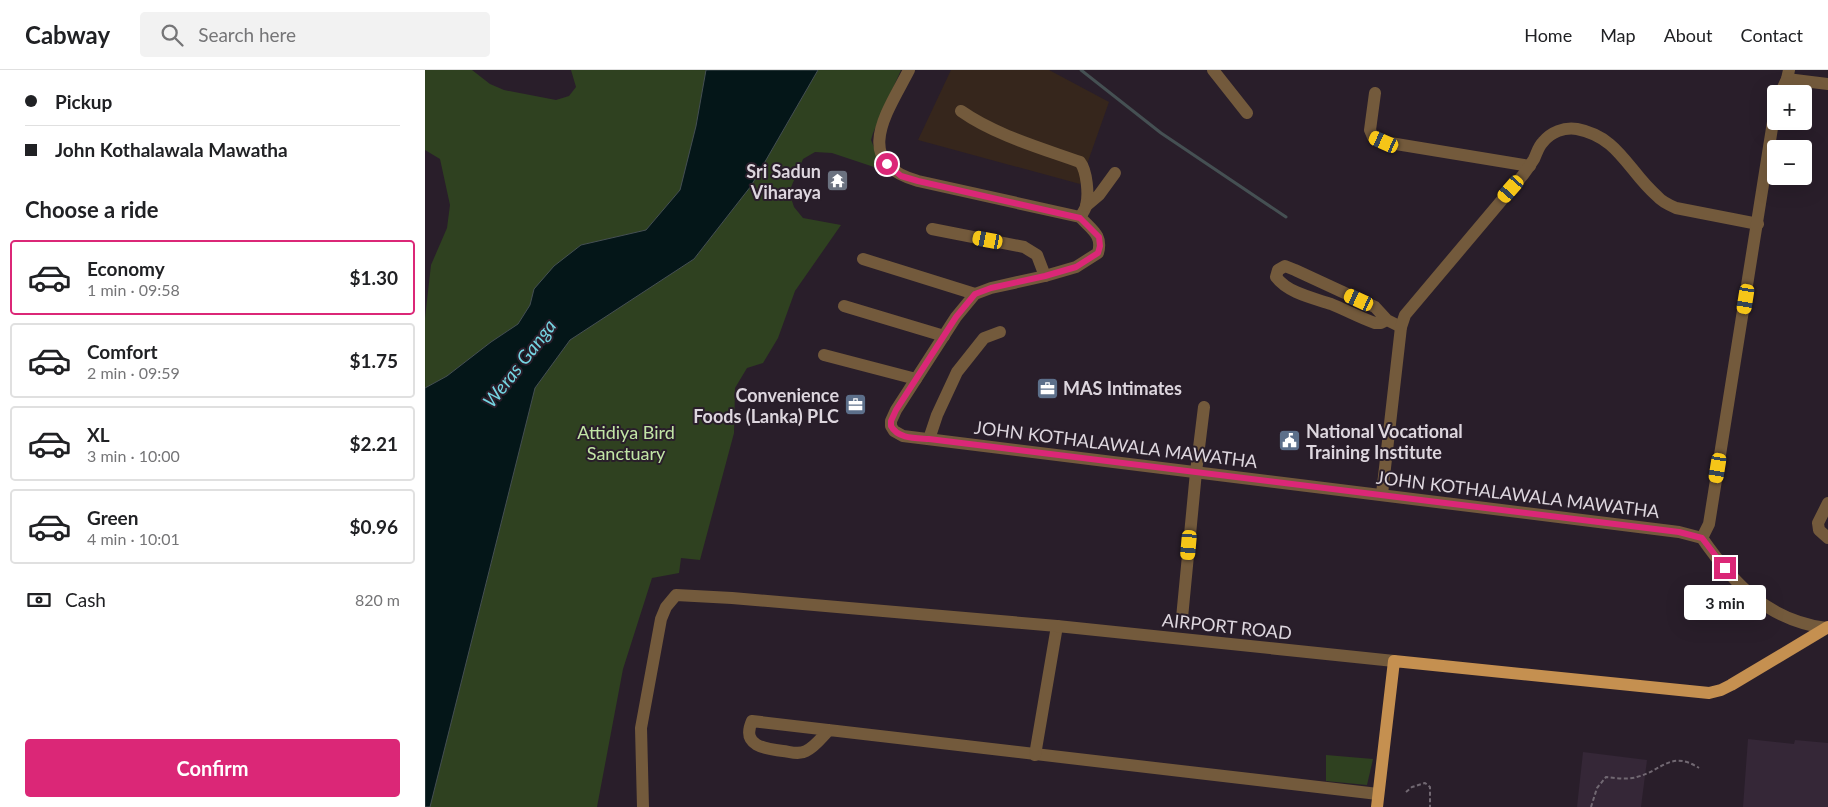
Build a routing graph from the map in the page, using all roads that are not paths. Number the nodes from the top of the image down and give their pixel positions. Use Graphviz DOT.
graph roads {
  1 [pos="909,70"];
  2 [pos="1213,70"];
  3 [pos="1788,75"];
  4 [pos="1828,84"];
  5 [pos="1375,93"];
  6 [pos="961,111"];
  7 [pos="1247,113"];
  8 [pos="1772,130"];
  9 [pos="1530,166"];
  10 [pos="1115,174"];
  11 [pos="1083,212"];
  12 [pos="1758,224"];
  13 [pos="933,229"];
  14 [pos="863,259"];
  15 [pos="1045,276"];
  16 [pos="975,294"];
  17 [pos="844,306"];
  18 [pos="1387,320"];
  19 [pos="1401,327"];
  20 [pos="1000,332"];
  21 [pos="944,336"];
  22 [pos="824,354"];
  23 [pos="916,379"];
  24 [pos="1204,407"];
  25 [pos="929,439"];
  26 [pos="1196,472"];
  27 [pos="1382,494"];
  28 [pos="1828,503"];
  29 [pos="1702,538"];
  30 [pos="1828,538"];
  31 [pos="1182,618"];
  32 [pos="1057,626"];
  33 [pos="1827,628"];
  34 [pos="1394,661"];
  35 [pos="829,730"];
  36 [pos="1035,755"];
  37 [pos="1377,801"];
  38 [pos="643,807"];
  1 -- 11 [label="street"];
  2 -- 7 [label="street"];
  3 -- 4 [label="street"];
  5 -- 9 [label="street"];
  6 -- 11 [label="street"];
  8 -- 12 [label="street"];
  9 -- 12 [label="street"];
  9 -- 19 [label="street"];
  10 -- 11 [label="street"];
  11 -- 15 [label="street"];
  12 -- 29 [label="street"];
  13 -- 15 [label="street"];
  14 -- 16 [label="street"];
  15 -- 16 [label="street"];
  16 -- 21 [label="street"];
  17 -- 21 [label="street"];
  18 -- 18 [label="street"];
  18 -- 19 [label="street"];
  19 -- 27 [label="street"];
  20 -- 25 [label="street"];
  21 -- 23 [label="street"];
  22 -- 23 [label="street"];
  23 -- 25 [label="street, JOHN KOTHALAWALA MAWATHA"];
  24 -- 26 [label="street"];
  25 -- 26 [label="street, JOHN KOTHALAWALA MAWATHA"];
  26 -- 27 [label="street, JOHN KOTHALAWALA MAWATHA"];
  26 -- 31 [label="street"];
  27 -- 29 [label="street, JOHN KOTHALAWALA MAWATHA"];
  28 -- 30 [label="street"];
  29 -- 33 [label="street"];
  32 -- 34 [label="street, AIRPORT ROAD"];
  32 -- 36 [label="street"];
  32 -- 38 [label="street, AIRPORT ROAD"];
  33 -- 34 [label="main road"];
  34 -- 37 [label="main road"];
  35 -- 35 [label="street"];
  35 -- 36 [label="street"];
  36 -- 37 [label="street"];
}
